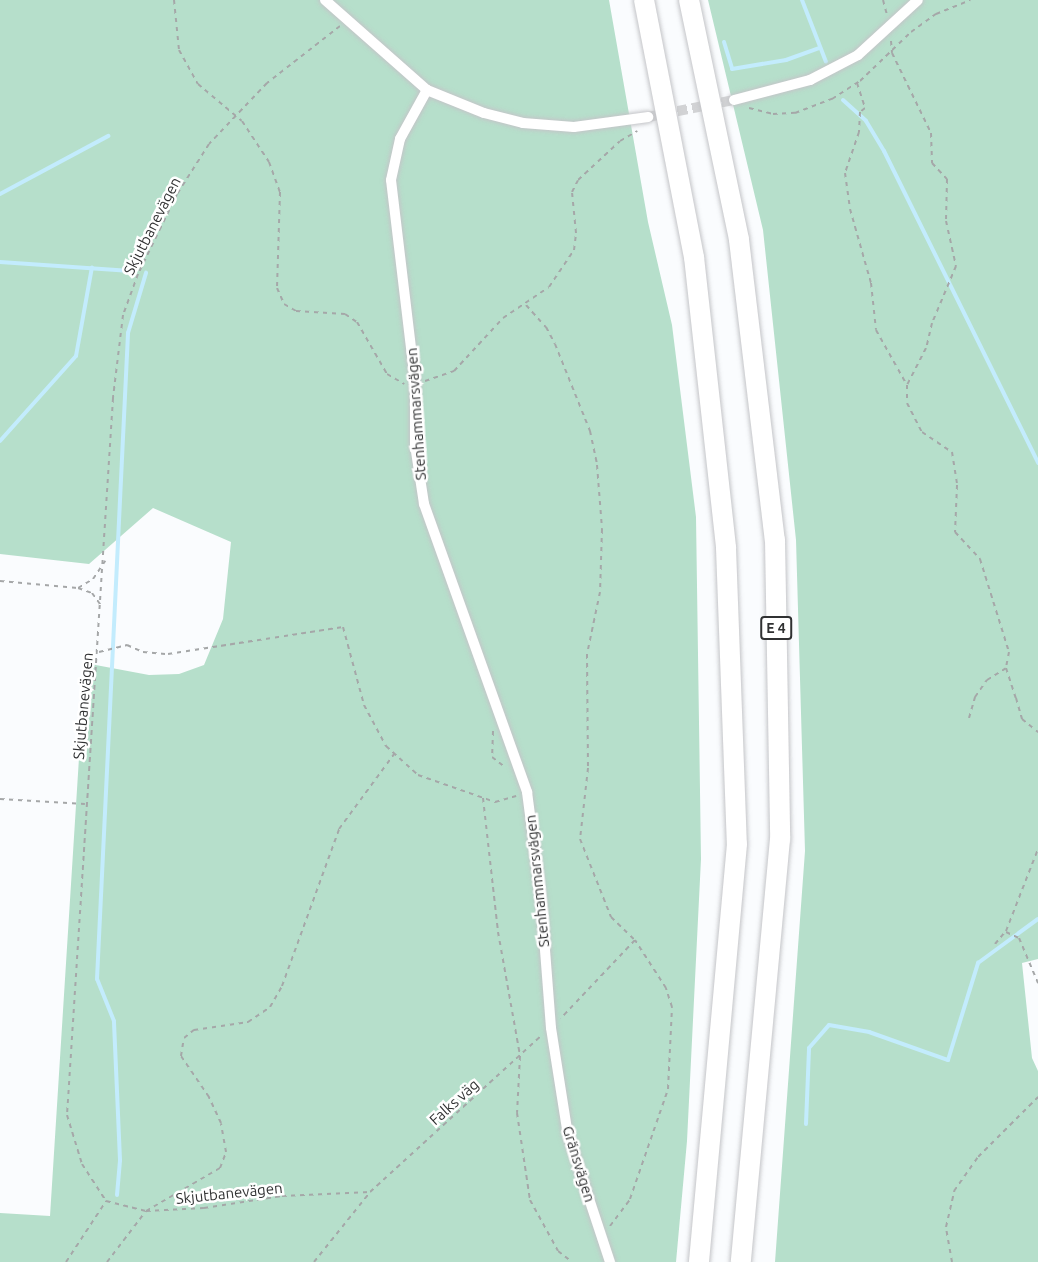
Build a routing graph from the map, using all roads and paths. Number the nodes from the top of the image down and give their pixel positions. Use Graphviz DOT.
graph roads {
  1 [pos="325,0"];
  2 [pos="644,0"];
  3 [pos="689,0"];
  4 [pos="918,0"];
  5 [pos="970,0"];
  6 [pos="347,22"];
  7 [pos="892,53"];
  8 [pos="857,83"];
  9 [pos="427,90"];
  10 [pos="734,100"];
  11 [pos="746,108"];
  12 [pos="648,117"];
  13 [pos="526,305"];
  14 [pos="907,385"];
  15 [pos="105,560"];
  16 [pos="0,581"];
  17 [pos="78,588"];
  18 [pos="102,607"];
  19 [pos="99,652"];
  20 [pos="1006,668"];
  21 [pos="969,718"];
  22 [pos="1038,732"];
  23 [pos="394,754"];
  24 [pos="527,792"];
  25 [pos="483,798"];
  26 [pos="0,799"];
  27 [pos="86,804"];
  28 [pos="1038,849"];
  29 [pos="1006,931"];
  30 [pos="635,940"];
  31 [pos="994,944"];
  32 [pos="1038,982"];
  33 [pos="551,1028"];
  34 [pos="520,1056"];
  35 [pos="1038,1097"];
  36 [pos="370,1192"];
  37 [pos="106,1201"];
  38 [pos="146,1211"];
  39 [pos="609,1235"];
  40 [pos="66,1262"];
  41 [pos="107,1262"];
  42 [pos="314,1262"];
  43 [pos="573,1262"];
  44 [pos="610,1262"];
  45 [pos="699,1262"];
  46 [pos="741,1262"];
  47 [pos="952,1262"];
  1 -- 6 [label="street"];
  2 -- 45 [label="highway"];
  3 -- 46 [label="highway, E 4"];
  4 -- 10 [label="street"];
  5 -- 7 [label="path"];
  6 -- 9 [label="street"];
  6 -- 15 [label="path, Skjutbanevägen"];
  7 -- 8 [label="path"];
  7 -- 14 [label="path"];
  8 -- 11 [label="path"];
  8 -- 14 [label="path"];
  9 -- 12 [label="street"];
  9 -- 24 [label="street, Stenhammarsvägen"];
  13 -- 30 [label="path"];
  14 -- 20 [label="path"];
  15 -- 17 [label="path"];
  15 -- 18 [label="path, Skjutbanevägen"];
  16 -- 17 [label="path"];
  17 -- 18 [label="path"];
  18 -- 19 [label="path, Skjutbanevägen"];
  19 -- 23 [label="path"];
  19 -- 27 [label="path, Skjutbanevägen"];
  20 -- 21 [label="path"];
  20 -- 22 [label="path"];
  23 -- 25 [label="path"];
  23 -- 38 [label="path"];
  24 -- 25 [label="path"];
  24 -- 33 [label="street, Stenhammarsvägen"];
  25 -- 34 [label="path"];
  26 -- 27 [label="path"];
  27 -- 37 [label="path, Skjutbanevägen"];
  28 -- 29 [label="path"];
  29 -- 31 [label="path"];
  29 -- 32 [label="path"];
  30 -- 33 [label="path, Falks väg"];
  30 -- 39 [label="path"];
  33 -- 34 [label="path, Falks väg"];
  33 -- 44 [label="street, Gränsvägen"];
  34 -- 36 [label="path, Falks väg"];
  34 -- 43 [label="path"];
  35 -- 47 [label="path"];
  36 -- 38 [label="path, Skjutbanevägen"];
  36 -- 42 [label="path, Falks väg"];
  37 -- 38 [label="path, Skjutbanevägen"];
  37 -- 40 [label="path"];
  38 -- 41 [label="path"];
}
